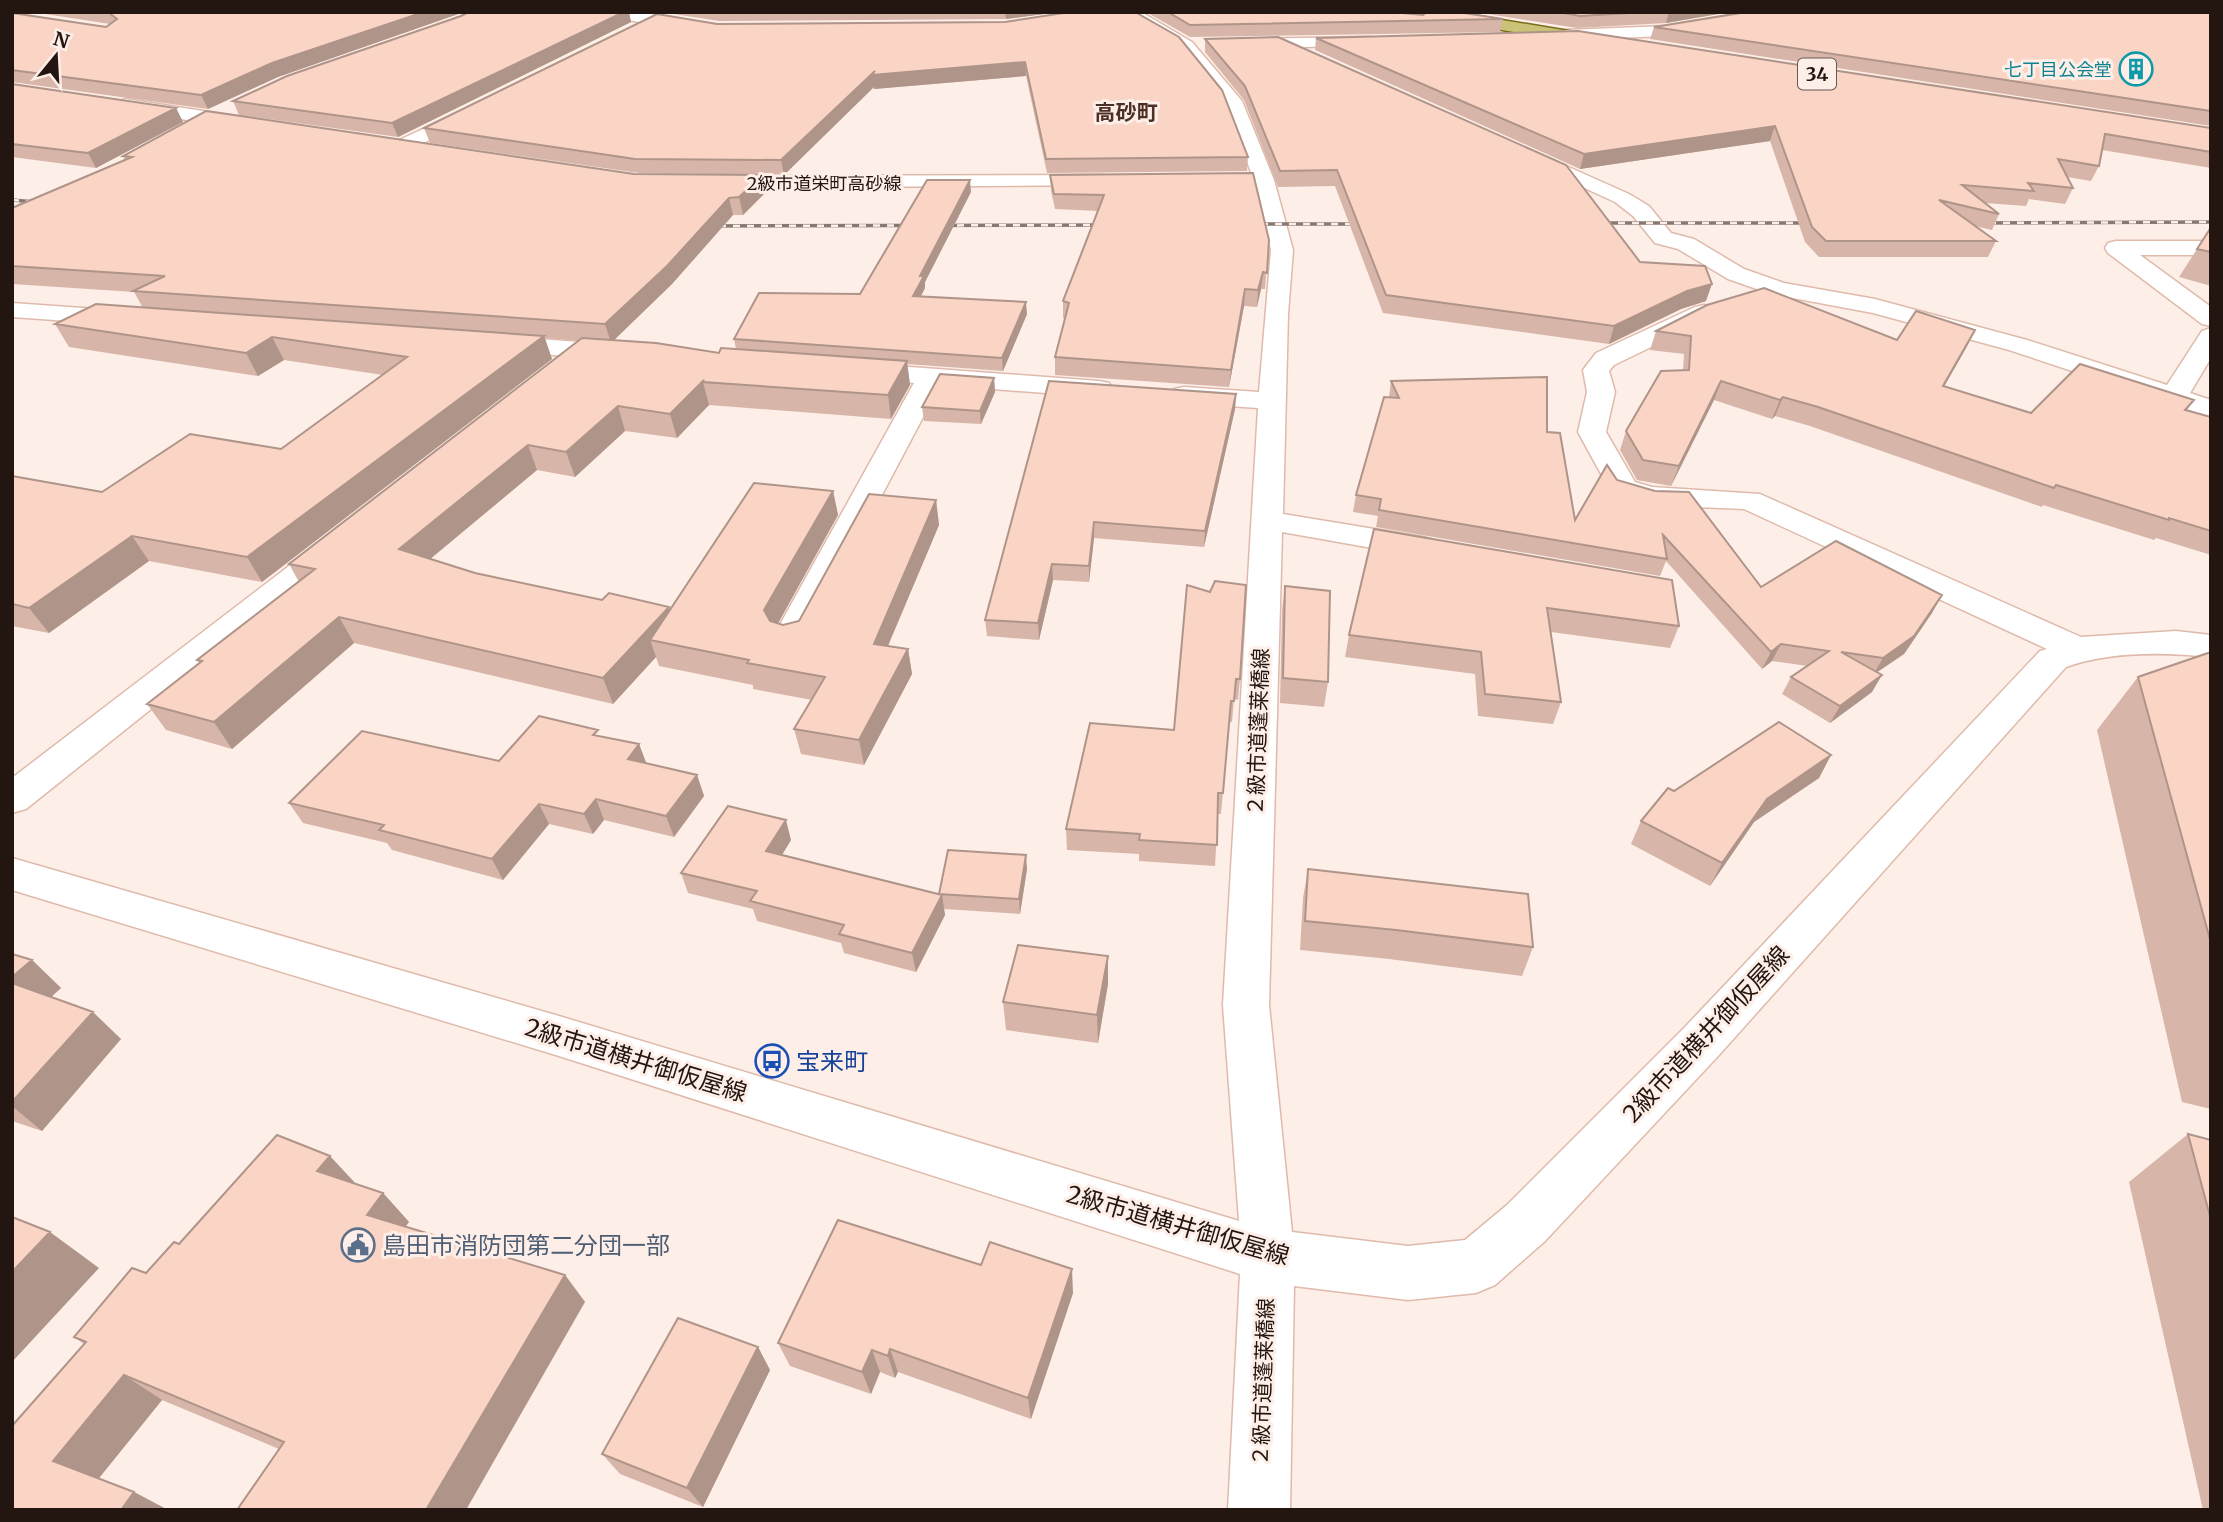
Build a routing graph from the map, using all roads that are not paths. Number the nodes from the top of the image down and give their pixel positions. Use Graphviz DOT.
graph roads {
  1 [pos="610,12"];
  2 [pos="1129,12"];
  3 [pos="1775,12"];
  4 [pos="1416,15"];
  5 [pos="656,20"];
  6 [pos="719,29"];
  7 [pos="1558,34"];
  8 [pos="623,36"];
  9 [pos="1490,39"];
  10 [pos="1393,41"];
  11 [pos="1281,44"];
  12 [pos="1209,45"];
  13 [pos="1655,49"];
  14 [pos="1318,62"];
  15 [pos="246,101"];
  16 [pos="105,102"];
  17 [pos="486,106"];
  18 [pos="211,118"];
  19 [pos="265,126"];
  20 [pos="188,131"];
  21 [pos="1503,144"];
  22 [pos="440,153"];
  23 [pos="1116,181"];
  24 [pos="693,182"];
  25 [pos="2211,248"];
  26 [pos="1779,289"];
  27 [pos="12,310"];
  28 [pos="2211,319"];
  29 [pos="152,320"];
  30 [pos="473,342"];
  31 [pos="585,350"];
  32 [pos="2207,350"];
  33 [pos="640,354"];
  34 [pos="834,369"];
  35 [pos="552,376"];
  36 [pos="931,376"];
  37 [pos="1122,390"];
  38 [pos="1163,393"];
  39 [pos="2174,396"];
  40 [pos="1272,401"];
  41 [pos="2211,410"];
  42 [pos="1266,520"];
  43 [pos="365,523"];
  44 [pos="1454,552"];
  45 [pos="790,637"];
  46 [pos="2211,646"];
  47 [pos="2080,650"];
  48 [pos="12,799"];
  49 [pos="12,874"];
  50 [pos="1268,1256"];
  51 [pos="1259,1510"];
  1 -- 5 [label="street"];
  2 -- 12 [label="street, ２級市道蓬莱橋線"];
  3 -- 7 [label="street"];
  4 -- 7 [label="main road"];
  5 -- 6 [label="street"];
  5 -- 8 [label="street"];
  7 -- 9 [label="street"];
  7 -- 13 [label="main road"];
  10 -- 11 [label="street"];
  11 -- 12 [label="street"];
  11 -- 14 [label="street"];
  12 -- 40 [label="street, ２級市道蓬莱橋線"];
  15 -- 18 [label="street"];
  16 -- 18 [label="street"];
  17 -- 22 [label="street"];
  18 -- 19 [label="street"];
  18 -- 20 [label="street"];
  21 -- 26 [label="street"];
  23 -- 24 [label="street, 2級市道栄町高砂線"];
  25 -- 28 [label="street"];
  26 -- 39 [label="street"];
  26 -- 47 [label="street"];
  27 -- 29 [label="street"];
  30 -- 31 [label="street"];
  31 -- 33 [label="street"];
  31 -- 35 [label="street"];
  32 -- 39 [label="street"];
  34 -- 36 [label="street"];
  36 -- 37 [label="street"];
  36 -- 45 [label="street"];
  38 -- 40 [label="street"];
  39 -- 41 [label="street"];
  40 -- 42 [label="street, ２級市道蓬莱橋線"];
  42 -- 44 [label="street"];
  42 -- 50 [label="street, ２級市道蓬莱橋線"];
  43 -- 48 [label="street"];
  46 -- 47 [label="street, 2級市道横井御仮屋線"];
  47 -- 50 [label="street, 2級市道横井御仮屋線"];
  49 -- 50 [label="street, 2級市道横井御仮屋線"];
  50 -- 51 [label="street, ２級市道蓬莱橋線"];
}
